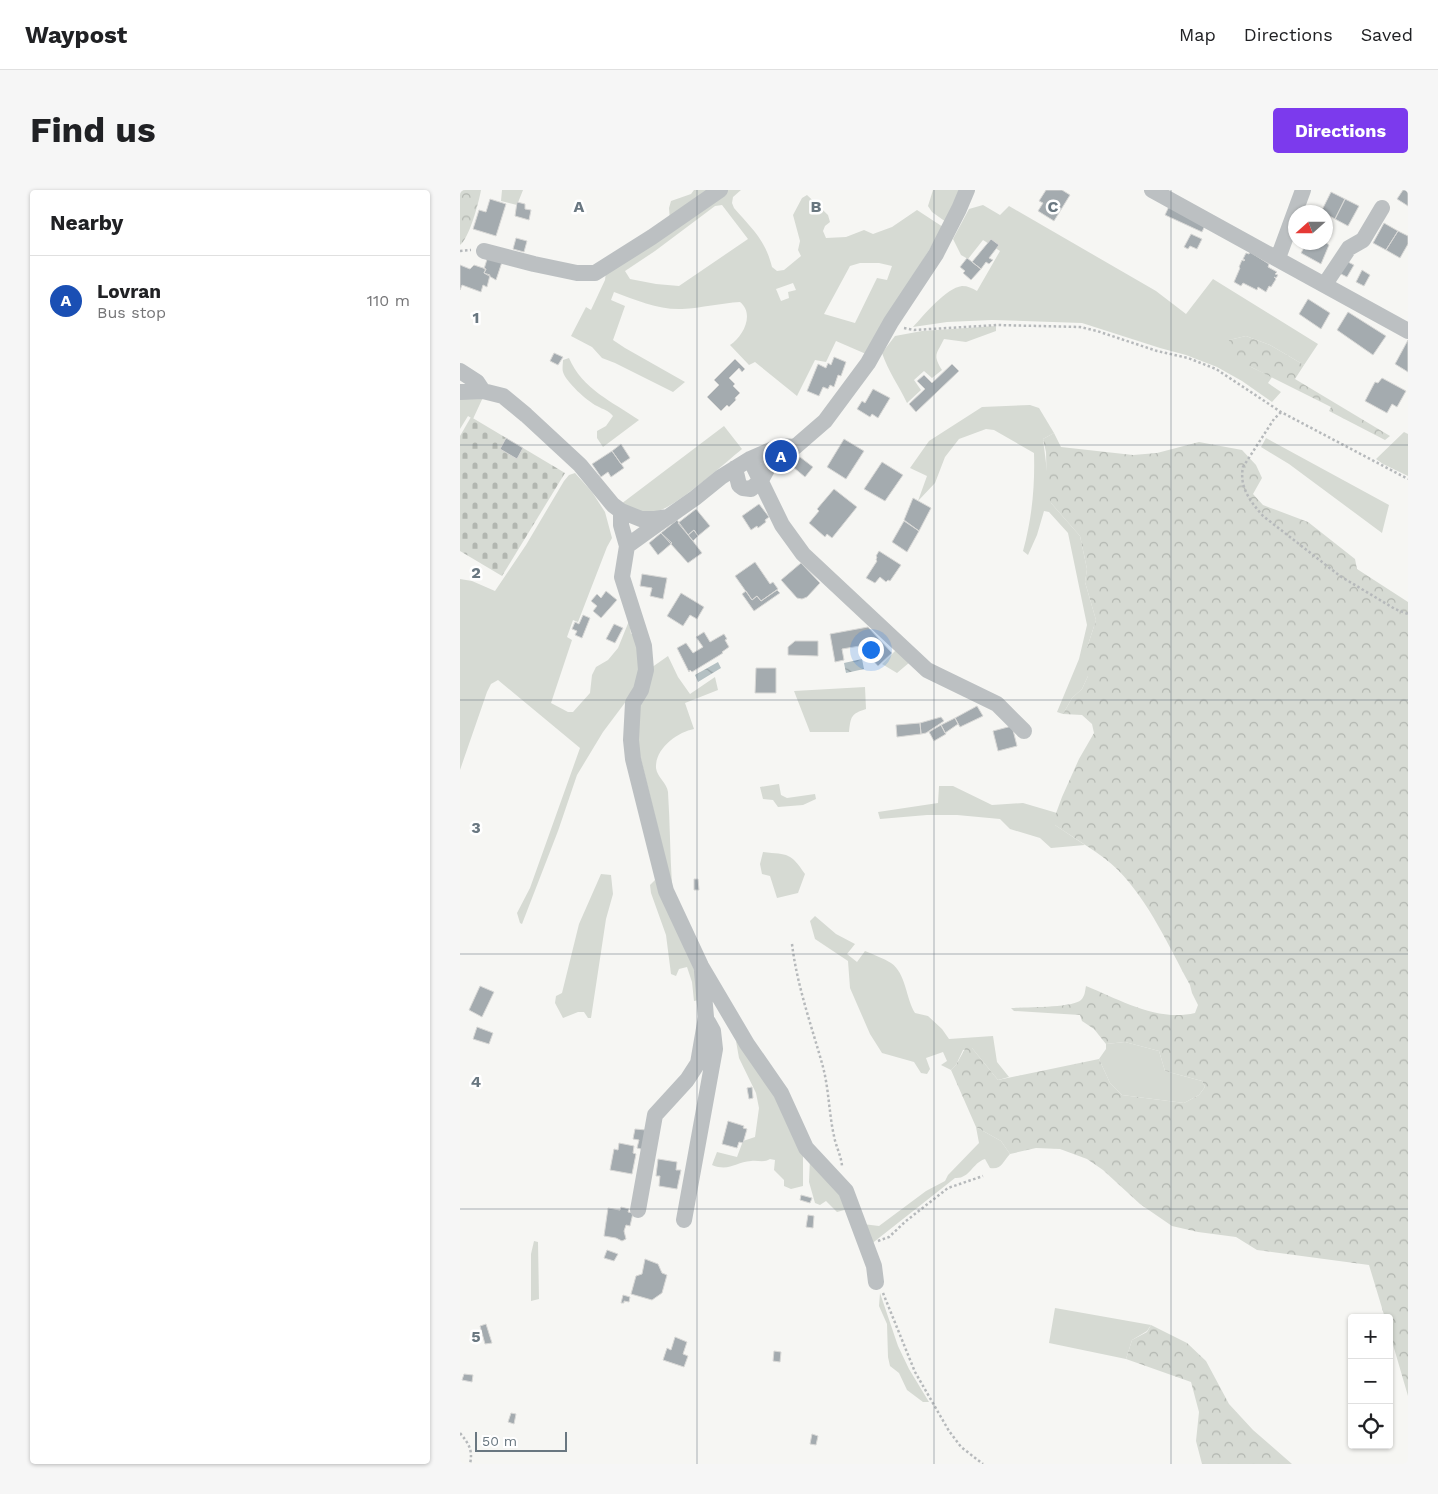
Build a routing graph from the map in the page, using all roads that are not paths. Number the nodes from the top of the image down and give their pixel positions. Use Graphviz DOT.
graph roads {
  1 [pos="720,190"];
  2 [pos="967,190"];
  3 [pos="1152,190"];
  4 [pos="1303,190"];
  5 [pos="1382,208"];
  6 [pos="484,251"];
  7 [pos="1278,258"];
  8 [pos="1325,284"];
  9 [pos="1408,331"];
  10 [pos="460,371"];
  11 [pos="483,391"];
  12 [pos="460,392"];
  13 [pos="780,446"];
  14 [pos="750,458"];
  15 [pos="735,468"];
  16 [pos="761,480"];
  17 [pos="621,511"];
  18 [pos="668,517"];
  19 [pos="627,546"];
  20 [pos="1024,731"];
  21 [pos="701,966"];
  22 [pos="706,1017"];
  23 [pos="638,1210"];
  24 [pos="684,1220"];
  25 [pos="876,1282"];
  1 -- 6 [label="street"];
  2 -- 13 [label="street"];
  3 -- 7 [label="street"];
  4 -- 7 [label="street"];
  5 -- 8 [label="street"];
  7 -- 8 [label="street"];
  8 -- 9 [label="street"];
  10 -- 11 [label="street"];
  11 -- 12 [label="street"];
  11 -- 17 [label="street"];
  13 -- 14 [label="street"];
  13 -- 16 [label="street"];
  14 -- 15 [label="street"];
  14 -- 16 [label="street"];
  15 -- 16 [label="street"];
  15 -- 18 [label="street"];
  16 -- 20 [label="street"];
  17 -- 18 [label="street"];
  17 -- 19 [label="street"];
  18 -- 19 [label="street"];
  19 -- 21 [label="street"];
  21 -- 22 [label="street"];
  21 -- 25 [label="street"];
  22 -- 23 [label="street"];
  22 -- 24 [label="street"];
}
